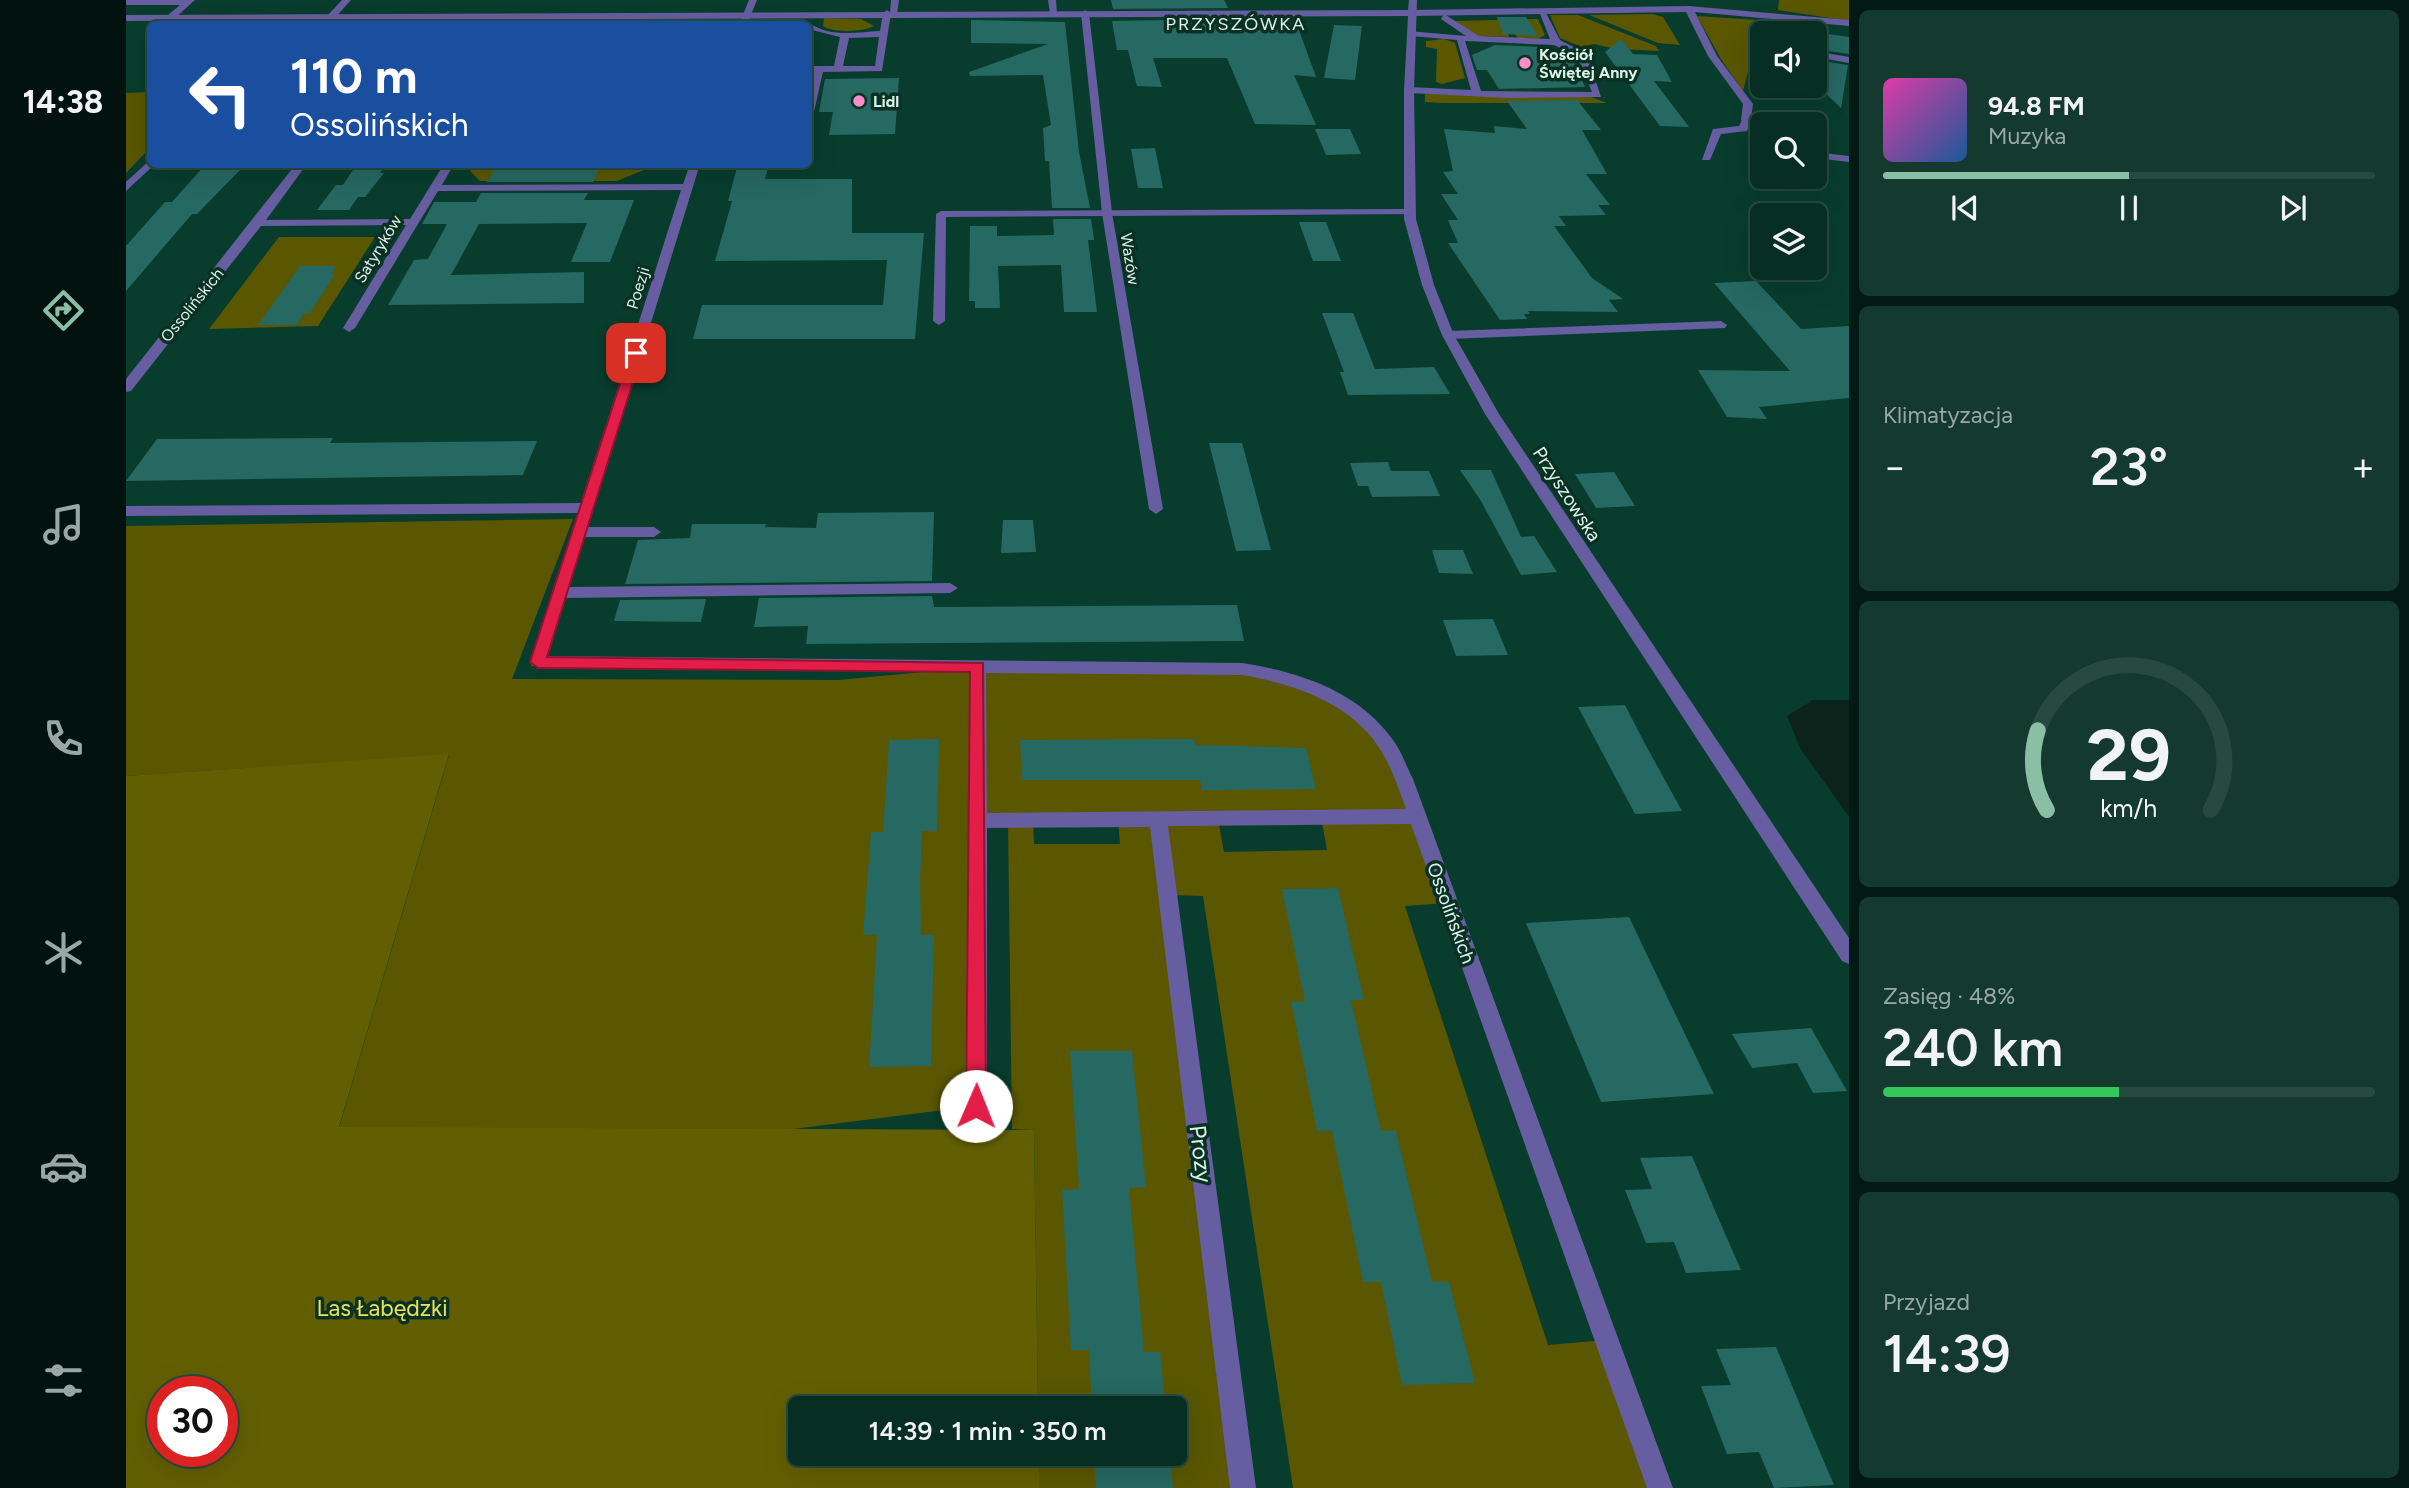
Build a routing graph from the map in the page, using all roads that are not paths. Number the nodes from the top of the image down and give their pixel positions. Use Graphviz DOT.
graph roads {
  1 [pos="347,0"];
  2 [pos="753,0"];
  3 [pos="895,0"];
  4 [pos="1052,0"];
  5 [pos="190,1"];
  6 [pos="126,2"];
  7 [pos="1672,5"];
  8 [pos="1413,6"];
  9 [pos="1689,9"];
  10 [pos="1541,11"];
  11 [pos="890,13"];
  12 [pos="1054,13"];
  13 [pos="1085,13"];
  14 [pos="746,15"];
  15 [pos="331,16"];
  16 [pos="171,17"];
  17 [pos="291,17"];
  18 [pos="1444,17"];
  19 [pos="126,18"];
  20 [pos="287,21"];
  21 [pos="744,21"];
  22 [pos="1849,23"];
  23 [pos="812,28"];
  24 [pos="1411,33"];
  25 [pos="845,34"];
  26 [pos="884,34"];
  27 [pos="1462,38"];
  28 [pos="1477,38"];
  29 [pos="1556,42"];
  30 [pos="1827,56"];
  31 [pos="1849,60"];
  32 [pos="814,69"];
  33 [pos="838,69"];
  34 [pos="1409,90"];
  35 [pos="1477,94"];
  36 [pos="1746,120"];
  37 [pos="1750,123"];
  38 [pos="1827,156"];
  39 [pos="1706,158"];
  40 [pos="1849,159"];
  41 [pos="147,166"];
  42 [pos="299,168"];
  43 [pos="447,168"];
  44 [pos="694,168"];
  45 [pos="687,187"];
  46 [pos="126,188"];
  47 [pos="435,188"];
  48 [pos="1409,212"];
  49 [pos="1107,213"];
  50 [pos="413,222"];
  51 [pos="258,223"];
  52 [pos="939,321"];
  53 [pos="1721,325"];
  54 [pos="349,328"];
  55 [pos="1448,335"];
  56 [pos="126,388"];
  57 [pos="587,508"];
  58 [pos="1156,509"];
  59 [pos="126,511"];
  60 [pos="579,532"];
  61 [pos="654,532"];
  62 [pos="950,588"];
  63 [pos="559,593"];
  64 [pos="538,662"];
  65 [pos="978,667"];
  66 [pos="1416,816"];
  67 [pos="1158,819"];
  68 [pos="980,821"];
  69 [pos="1849,955"];
  70 [pos="976,1106"];
  71 [pos="1243,1488"];
  72 [pos="1660,1488"];
  1 -- 15 [label="street"];
  2 -- 14 [label="street"];
  3 -- 11 [label="street"];
  4 -- 12 [label="street"];
  5 -- 6 [label="street"];
  5 -- 16 [label="street"];
  7 -- 9 [label="street"];
  7 -- 10 [label="street"];
  8 -- 10 [label="street"];
  8 -- 13 [label="street"];
  8 -- 24 [label="street, Przyszowska"];
  9 -- 22 [label="street"];
  9 -- 36 [label="street"];
  10 -- 29 [label="street"];
  11 -- 12 [label="street"];
  11 -- 14 [label="street"];
  11 -- 26 [label="street"];
  12 -- 13 [label="street"];
  13 -- 49 [label="street, Wazów"];
  14 -- 15 [label="street"];
  14 -- 21 [label="street"];
  15 -- 17 [label="street"];
  16 -- 17 [label="street"];
  16 -- 19 [label="street"];
  17 -- 20 [label="street"];
  18 -- 28 [label="street"];
  23 -- 25 [label="street"];
  24 -- 27 [label="street"];
  24 -- 34 [label="street, Przyszowska"];
  25 -- 26 [label="street"];
  25 -- 33 [label="street"];
  26 -- 33 [label="street"];
  27 -- 28 [label="street"];
  27 -- 35 [label="street"];
  28 -- 29 [label="street"];
  29 -- 35 [label="street"];
  30 -- 31 [label="street"];
  32 -- 33 [label="street"];
  34 -- 35 [label="street"];
  34 -- 48 [label="street, Przyszowska"];
  36 -- 37 [label="street"];
  36 -- 39 [label="street"];
  38 -- 40 [label="street"];
  41 -- 46 [label="street"];
  42 -- 51 [label="street, Ossolińskich"];
  43 -- 47 [label="street, Satyryków"];
  44 -- 45 [label="street, Poezji"];
  45 -- 47 [label="street"];
  45 -- 57 [label="street, Poezji"];
  47 -- 50 [label="street, Satyryków"];
  48 -- 49 [label="street"];
  48 -- 55 [label="street, Przyszowska"];
  49 -- 52 [label="street"];
  49 -- 58 [label="street, Wazów"];
  50 -- 51 [label="street"];
  50 -- 54 [label="street, Satyryków"];
  51 -- 56 [label="street, Ossolińskich"];
  53 -- 55 [label="street"];
  55 -- 69 [label="street, Przyszowska"];
  57 -- 59 [label="street"];
  57 -- 60 [label="street, Poezji"];
  60 -- 61 [label="street"];
  60 -- 63 [label="street, Poezji"];
  62 -- 63 [label="street"];
  63 -- 64 [label="street, Poezji"];
  64 -- 65 [label="street, Ossolińskich"];
  65 -- 66 [label="street, Ossolińskich"];
  65 -- 68 [label="street"];
  66 -- 67 [label="street"];
  66 -- 72 [label="street, Ossolińskich"];
  67 -- 68 [label="street"];
  67 -- 71 [label="street, Prozy"];
  68 -- 70 [label="street"];
}
